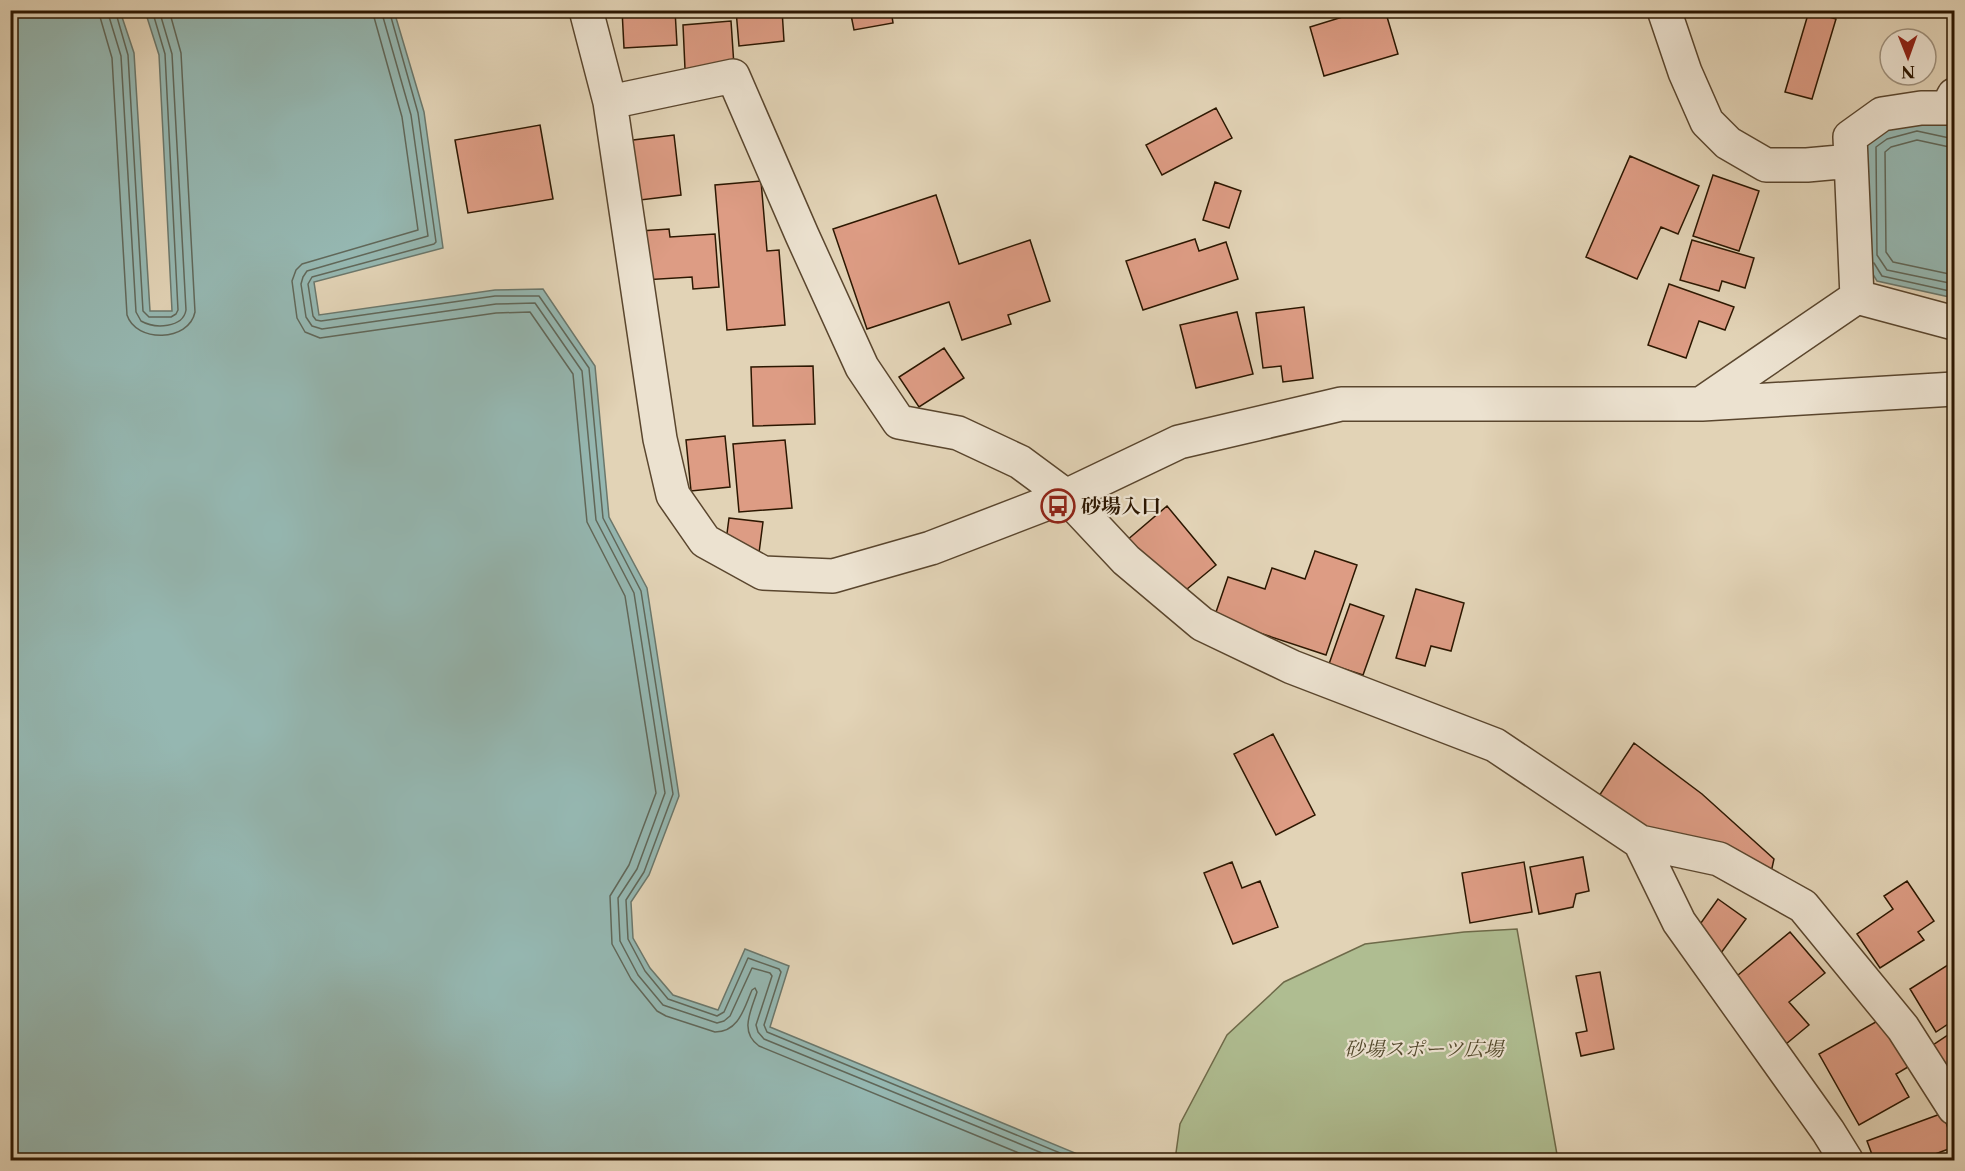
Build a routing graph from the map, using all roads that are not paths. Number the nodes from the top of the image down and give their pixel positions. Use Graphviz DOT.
graph roads {
  1 [pos="586,10"];
  2 [pos="1664,10"];
  3 [pos="1954,95"];
  4 [pos="610,102"];
  5 [pos="1851,161"];
  6 [pos="1857,297"];
  7 [pos="1954,323"];
  8 [pos="1954,389"];
  9 [pos="1702,404"];
  10 [pos="1066,496"];
  11 [pos="1640,842"];
  12 [pos="1954,1108"];
  13 [pos="1846,1161"];
  1 -- 4 [label="street"];
  2 -- 5 [label="street"];
  3 -- 5 [label="street"];
  4 -- 10 [label="street"];
  4 -- 10 [label="street"];
  5 -- 6 [label="street"];
  6 -- 7 [label="street"];
  6 -- 9 [label="street"];
  8 -- 9 [label="street"];
  9 -- 10 [label="street"];
  10 -- 11 [label="street"];
  11 -- 12 [label="street"];
  11 -- 13 [label="street"];
}
